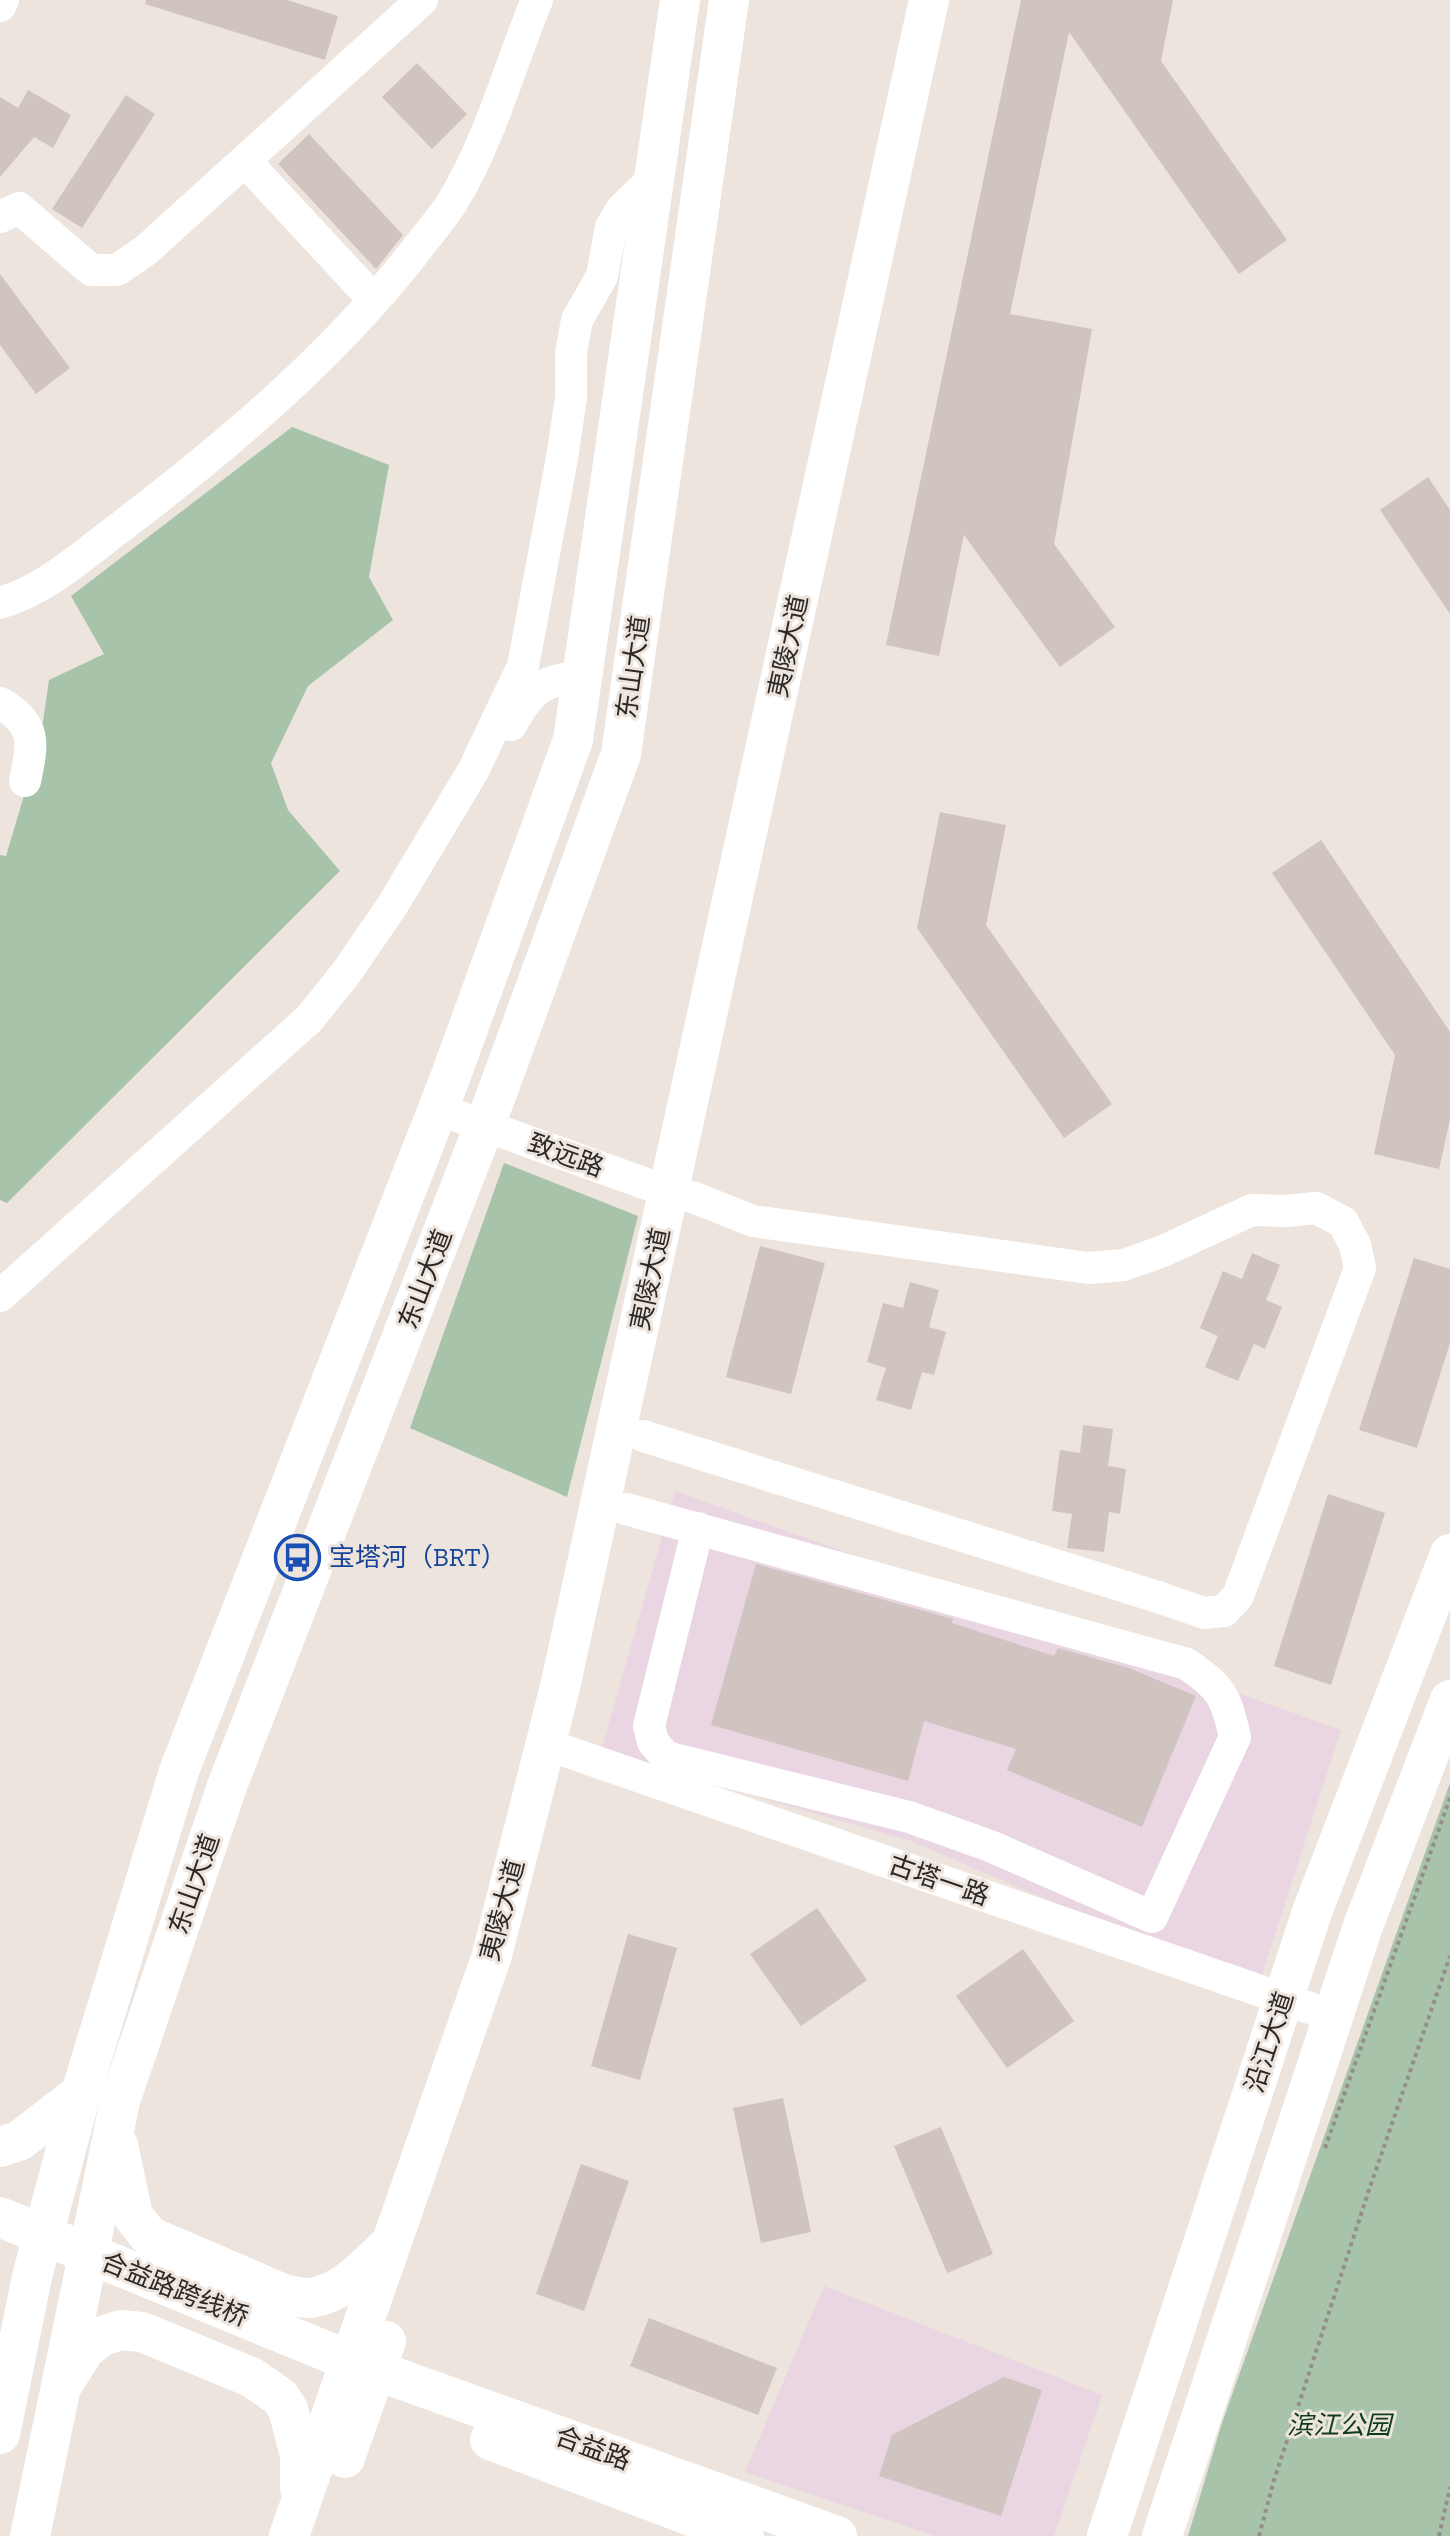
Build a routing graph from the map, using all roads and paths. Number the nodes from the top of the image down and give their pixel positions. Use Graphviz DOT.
graph roads {
  1 [pos="3,0"];
  2 [pos="422,0"];
  3 [pos="537,0"];
  4 [pos="680,0"];
  5 [pos="729,0"];
  6 [pos="929,0"];
  7 [pos="956,0"];
  8 [pos="0,6"];
  9 [pos="245,161"];
  10 [pos="655,177"];
  11 [pos="0,217"];
  12 [pos="374,300"];
  13 [pos="0,603"];
  14 [pos="582,678"];
  15 [pos="0,703"];
  16 [pos="490,737"];
  17 [pos="25,781"];
  18 [pos="438,1109"];
  19 [pos="485,1126"];
  20 [pos="682,1195"];
  21 [pos="0,1296"];
  22 [pos="643,1436"];
  23 [pos="826,1493"];
  24 [pos="901,1496"];
  25 [pos="626,1509"];
  26 [pos="698,1528"];
  27 [pos="1450,1554"];
  28 [pos="1450,1700"];
  29 [pos="558,1749"];
  30 [pos="1450,1798"];
  31 [pos="1450,1956"];
  32 [pos="1283,1999"];
  33 [pos="1333,2016"];
  34 [pos="81,2093"];
  35 [pos="120,2101"];
  36 [pos="0,2147"];
  37 [pos="1323,2154"];
  38 [pos="0,2217"];
  39 [pos="391,2243"];
  40 [pos="0,2245"];
  41 [pos="0,2323"];
  42 [pos="13,2370"];
  43 [pos="359,2377"];
  44 [pos="61,2388"];
  45 [pos="0,2434"];
  46 [pos="1450,2487"];
  47 [pos="303,2526"];
  48 [pos="30,2536"];
  49 [pos="744,2536"];
  50 [pos="837,2536"];
  51 [pos="1107,2536"];
  52 [pos="1162,2536"];
  53 [pos="1259,2536"];
  54 [pos="1439,2536"];
  1 -- 8 [label="street"];
  2 -- 9 [label="street"];
  3 -- 12 [label="street"];
  4 -- 10 [label="main road, 东山大道"];
  5 -- 19 [label="main road, 东山大道"];
  6 -- 20 [label="main road, 夷陵大道"];
  7 -- 20 [label="main road, 夷陵大道"];
  9 -- 11 [label="street"];
  9 -- 12 [label="street"];
  10 -- 14 [label="main road, 东山大道"];
  10 -- 16 [label="street"];
  12 -- 13 [label="street"];
  14 -- 16 [label="street"];
  14 -- 18 [label="main road, 东山大道"];
  15 -- 17 [label="street"];
  16 -- 21 [label="street"];
  18 -- 19 [label="street, 致远路"];
  18 -- 34 [label="main road, 东山大道"];
  19 -- 20 [label="street, 致远路"];
  19 -- 35 [label="main road, 东山大道"];
  20 -- 22 [label="main road, 夷陵大道"];
  20 -- 23 [label="street, 致远路"];
  20 -- 29 [label="main road, 夷陵大道"];
  22 -- 23 [label="street, 致远路"];
  22 -- 25 [label="main road, 夷陵大道"];
  23 -- 24 [label="street"];
  25 -- 26 [label="street"];
  25 -- 29 [label="main road, 夷陵大道"];
  26 -- 26 [label="street"];
  27 -- 32 [label="main road, 沿江大道"];
  28 -- 33 [label="main road, 沿江大道"];
  29 -- 32 [label="street, 古塔一路"];
  29 -- 39 [label="main road, 夷陵大道"];
  29 -- 43 [label="main road, 夷陵大道"];
  30 -- 37 [label="path"];
  31 -- 53 [label="path"];
  32 -- 33 [label="street, 古塔一路"];
  32 -- 51 [label="main road, 沿江大道"];
  33 -- 52 [label="main road, 沿江大道"];
  34 -- 36 [label="main road"];
  34 -- 42 [label="main road, 东山大道"];
  35 -- 39 [label="main road"];
  35 -- 44 [label="main road, 东山大道"];
  38 -- 43 [label="main road, 合益路跨线桥"];
  39 -- 43 [label="main road, 夷陵大道"];
  40 -- 43 [label="main road, 合益路跨线桥"];
  41 -- 42 [label="main road"];
  42 -- 45 [label="main road, 东山大道"];
  43 -- 47 [label="main road, 夷陵大道"];
  43 -- 49 [label="main road, 合益路"];
  43 -- 50 [label="main road, 合益路"];
  44 -- 47 [label="main road"];
  44 -- 48 [label="main road, 东山大道"];
  46 -- 54 [label="path"];
}
